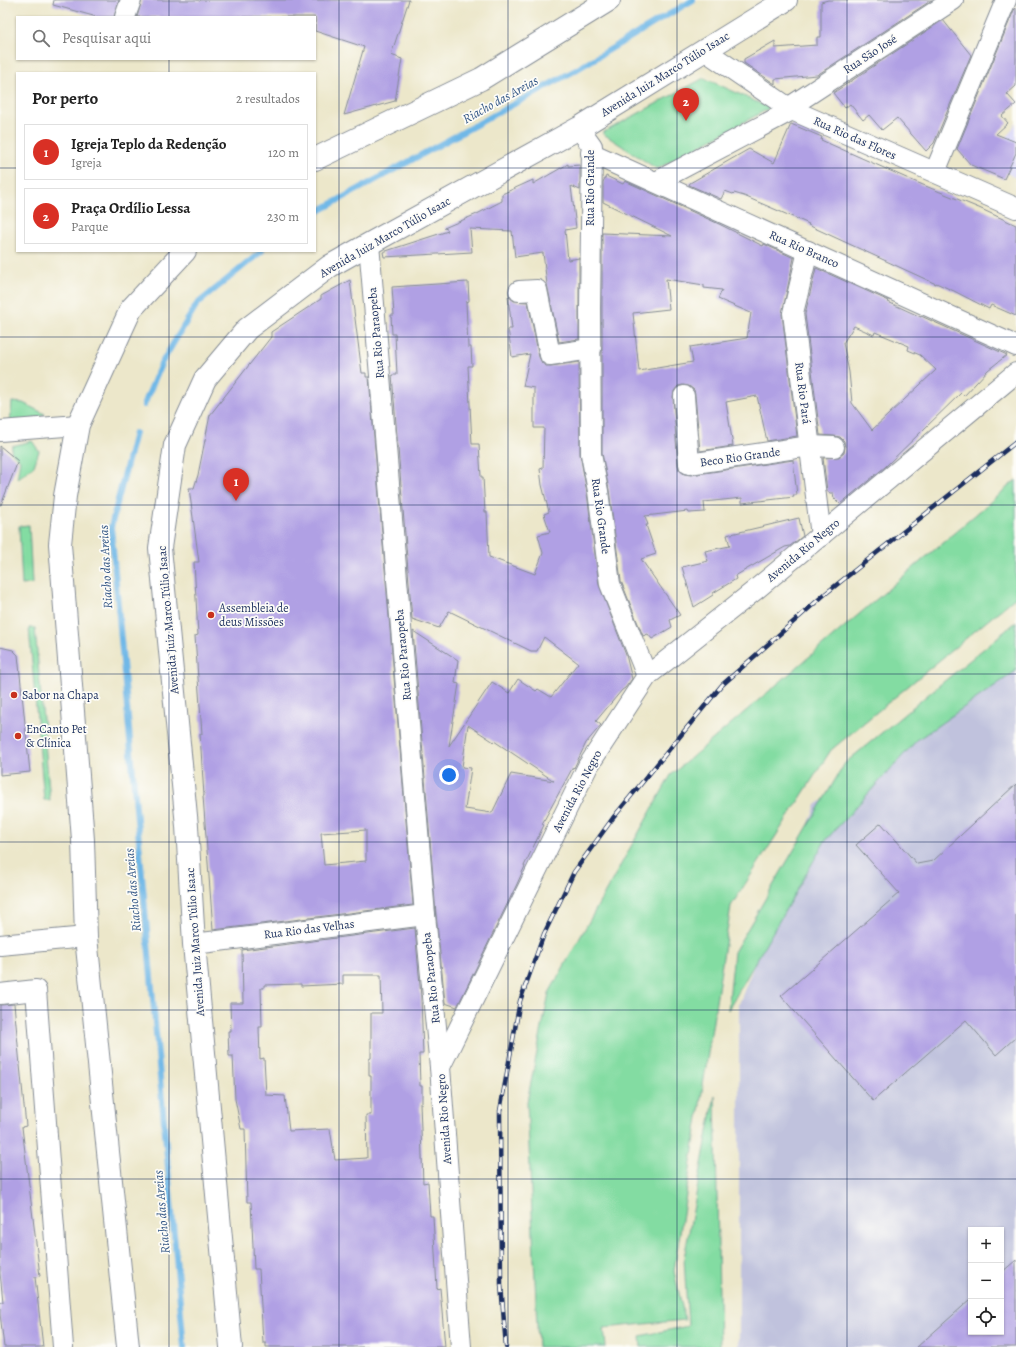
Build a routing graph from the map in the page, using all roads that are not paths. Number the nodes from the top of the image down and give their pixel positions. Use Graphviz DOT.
graph roads {
  1 [pos="131,0"];
  2 [pos="609,0"];
  3 [pos="786,0"];
  4 [pos="953,0"];
  5 [pos="1006,0"];
  6 [pos="125,16"];
  7 [pos="704,50"];
  8 [pos="790,109"];
  9 [pos="579,128"];
  10 [pos="592,153"];
  11 [pos="316,159"];
  12 [pos="935,172"];
  13 [pos="656,182"];
  14 [pos="1016,208"];
  15 [pos="369,244"];
  16 [pos="808,251"];
  17 [pos="184,252"];
  18 [pos="519,291"];
  19 [pos="1016,346"];
  20 [pos="591,349"];
  21 [pos="1016,373"];
  22 [pos="684,396"];
  23 [pos="78,425"];
  24 [pos="0,431"];
  25 [pos="810,446"];
  26 [pos="834,447"];
  27 [pos="821,536"];
  28 [pos="647,676"];
  29 [pos="425,915"];
  30 [pos="86,937"];
  31 [pos="194,944"];
  32 [pos="0,945"];
  33 [pos="0,994"];
  34 [pos="440,1067"];
  35 [pos="63,1347"];
  36 [pos="128,1347"];
  37 [pos="231,1347"];
  38 [pos="461,1347"];
  1 -- 6 [label="street"];
  2 -- 11 [label="main road"];
  3 -- 7 [label="main road, Avenida Juiz Marco Túlio Isaac"];
  4 -- 8 [label="street, Rua São José"];
  5 -- 12 [label="street"];
  7 -- 8 [label="street, Rua Rio das Flores"];
  7 -- 9 [label="main road, Avenida Juiz Marco Túlio Isaac"];
  8 -- 12 [label="street, Rua Rio das Flores"];
  8 -- 13 [label="street, Rua São José"];
  9 -- 10 [label="street, Rua Rio Grande"];
  9 -- 15 [label="main road, Avenida Juiz Marco Túlio Isaac"];
  10 -- 13 [label="street, Rua Rio Branco"];
  10 -- 20 [label="street, Rua Rio Grande"];
  12 -- 14 [label="street, Rua Rio das Flores"];
  13 -- 16 [label="street, Rua Rio Branco"];
  15 -- 29 [label="street, Rua Rio Paraopeba"];
  15 -- 31 [label="main road, Avenida Juiz Marco Túlio Isaac"];
  16 -- 19 [label="street, Rua Rio Branco"];
  16 -- 25 [label="street, Rua Rio Pará"];
  17 -- 23 [label="main road"];
  18 -- 20 [label="street"];
  20 -- 28 [label="street, Rua Rio Grande"];
  21 -- 27 [label="street, Avenida Rio Negro"];
  22 -- 25 [label="street, Beco Rio Grande"];
  23 -- 24 [label="street"];
  23 -- 30 [label="main road"];
  25 -- 26 [label="street, Beco Rio Grande"];
  25 -- 27 [label="street, Rua Rio Pará"];
  27 -- 28 [label="street, Avenida Rio Negro"];
  28 -- 34 [label="street, Avenida Rio Negro"];
  29 -- 31 [label="street, Rua Rio das Velhas"];
  29 -- 34 [label="street, Rua Rio Paraopeba"];
  30 -- 32 [label="street"];
  30 -- 36 [label="main road"];
  31 -- 37 [label="main road, Avenida Juiz Marco Túlio Isaac"];
  33 -- 35 [label="street"];
  34 -- 38 [label="street, Avenida Rio Negro"];
}
